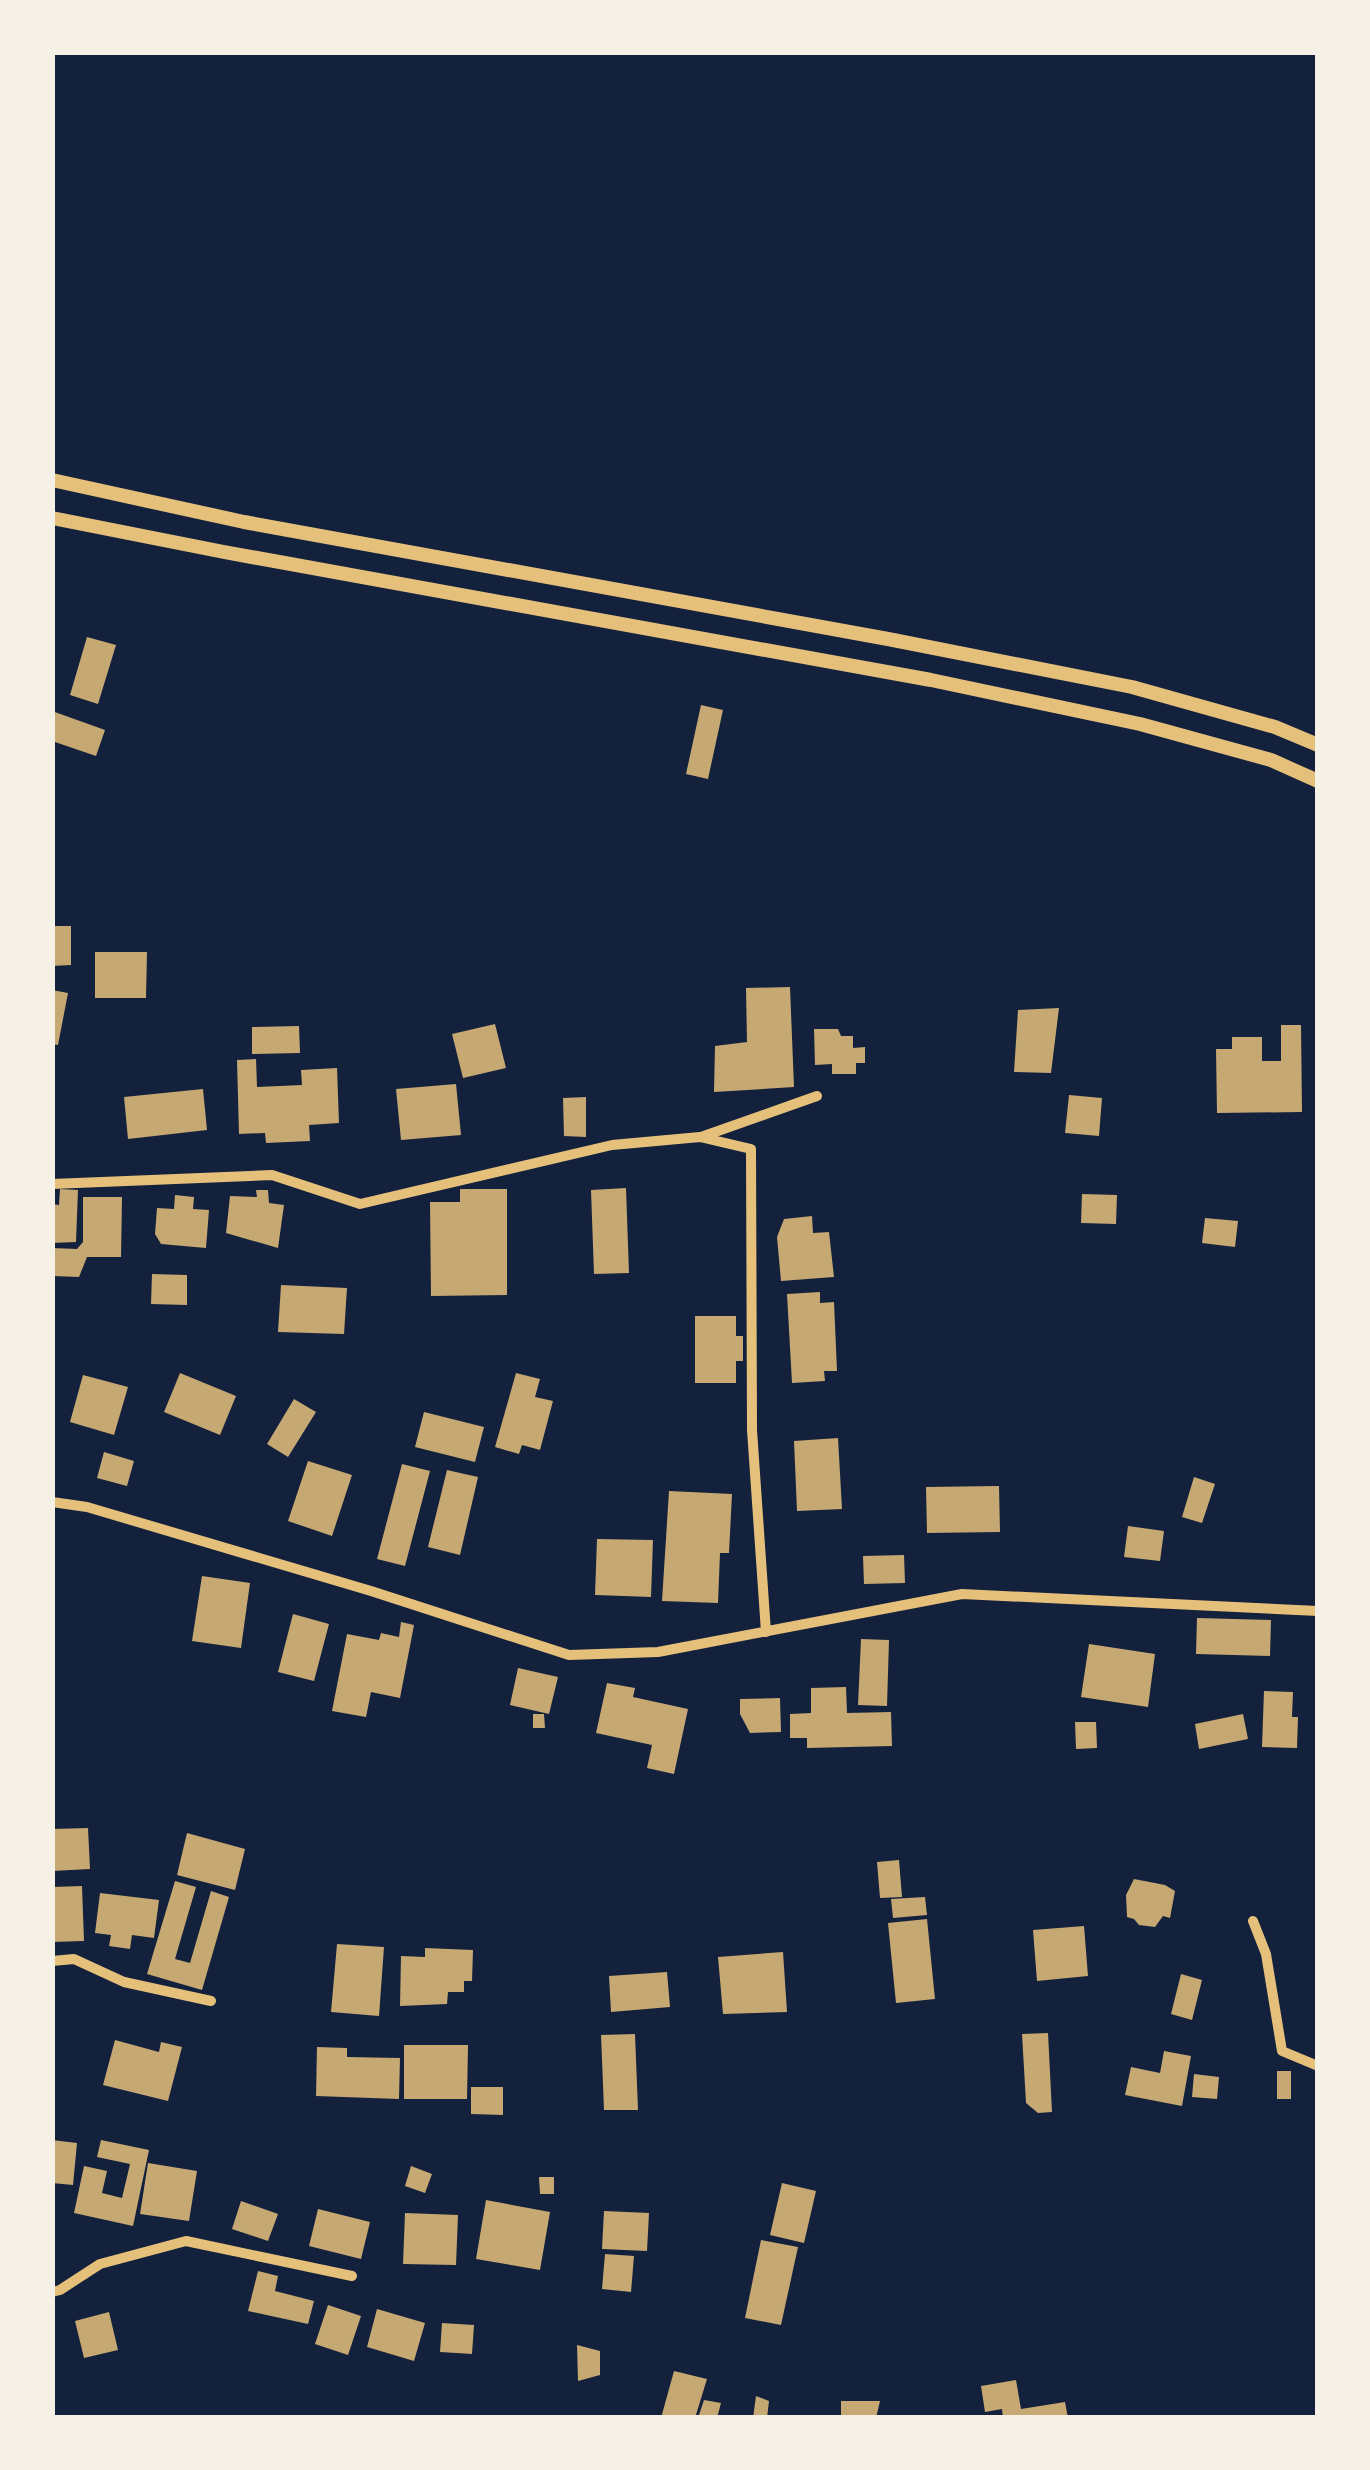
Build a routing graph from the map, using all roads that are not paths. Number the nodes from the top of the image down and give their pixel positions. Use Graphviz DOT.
graph roads {
  1 [pos="52,480"];
  2 [pos="52,518"];
  3 [pos="1318,745"];
  4 [pos="1318,780"];
  5 [pos="817,1096"];
  6 [pos="700,1137"];
  7 [pos="52,1184"];
  8 [pos="52,1502"];
  9 [pos="1318,1611"];
  10 [pos="766,1632"];
  11 [pos="1253,1921"];
  12 [pos="52,1961"];
  13 [pos="211,2001"];
  14 [pos="1318,2066"];
  15 [pos="352,2276"];
  16 [pos="52,2292"];
  1 -- 3 [label="main road"];
  2 -- 4 [label="main road"];
  5 -- 6 [label="street"];
  6 -- 7 [label="street"];
  6 -- 10 [label="street"];
  8 -- 10 [label="street"];
  9 -- 10 [label="street"];
  11 -- 14 [label="street"];
  12 -- 13 [label="street"];
  15 -- 16 [label="street"];
}
